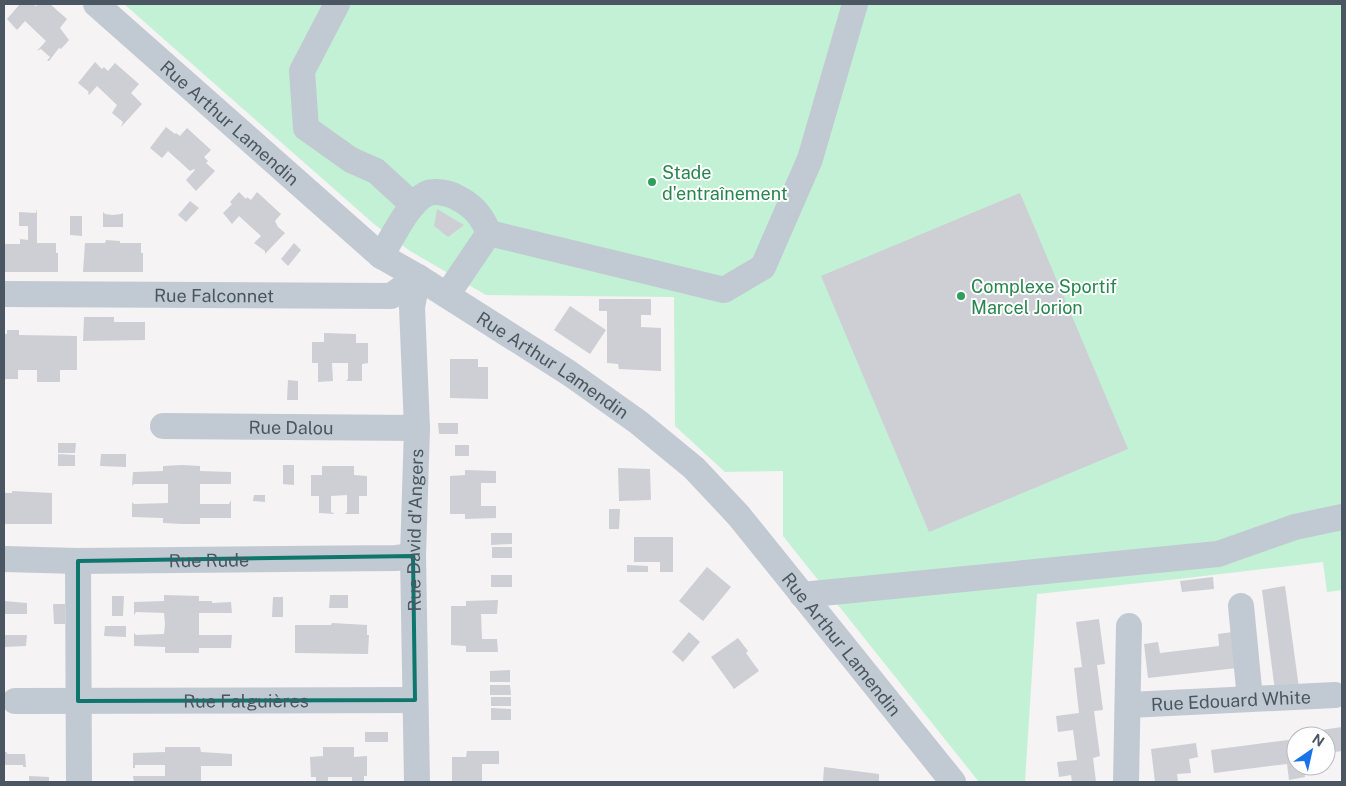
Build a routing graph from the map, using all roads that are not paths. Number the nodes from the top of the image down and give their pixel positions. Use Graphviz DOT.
graph roads {
  1 [pos="96,4"];
  2 [pos="337,4"];
  3 [pos="855,4"];
  4 [pos="413,205"];
  5 [pos="489,233"];
  6 [pos="381,256"];
  7 [pos="418,277"];
  8 [pos="4,294"];
  9 [pos="447,295"];
  10 [pos="163,426"];
  11 [pos="417,428"];
  12 [pos="1342,517"];
  13 [pos="413,556"];
  14 [pos="4,559"];
  15 [pos="78,561"];
  16 [pos="802,595"];
  17 [pos="1241,606"];
  18 [pos="1129,626"];
  19 [pos="1335,695"];
  20 [pos="1250,699"];
  21 [pos="415,700"];
  22 [pos="78,701"];
  23 [pos="15,702"];
  24 [pos="1128,705"];
  25 [pos="79,782"];
  26 [pos="418,782"];
  27 [pos="953,782"];
  28 [pos="1126,782"];
  1 -- 6 [label="street, Rue Arthur Lamendin"];
  2 -- 4 [label="street"];
  3 -- 5 [label="street"];
  4 -- 5 [label="street"];
  4 -- 6 [label="street"];
  5 -- 9 [label="street"];
  6 -- 7 [label="street, Rue Arthur Lamendin"];
  7 -- 8 [label="street, Rue Falconnet"];
  7 -- 9 [label="street, Rue Arthur Lamendin"];
  7 -- 11 [label="street, Rue David d'Angers"];
  9 -- 16 [label="street, Rue Arthur Lamendin"];
  10 -- 11 [label="street, Rue Dalou"];
  11 -- 13 [label="street, Rue David d'Angers"];
  12 -- 16 [label="street"];
  13 -- 15 [label="street, Rue Rude"];
  13 -- 21 [label="street, Rue David d'Angers"];
  14 -- 15 [label="street, Rue Rude"];
  15 -- 22 [label="street"];
  16 -- 27 [label="street, Rue Arthur Lamendin"];
  17 -- 20 [label="street"];
  18 -- 24 [label="street"];
  19 -- 20 [label="street, Rue Edouard White"];
  20 -- 24 [label="street, Rue Edouard White"];
  21 -- 22 [label="street, Rue Falguières"];
  21 -- 26 [label="street, Rue David d'Angers"];
  22 -- 23 [label="street, Rue Falguières"];
  22 -- 25 [label="street"];
  24 -- 28 [label="street"];
}
